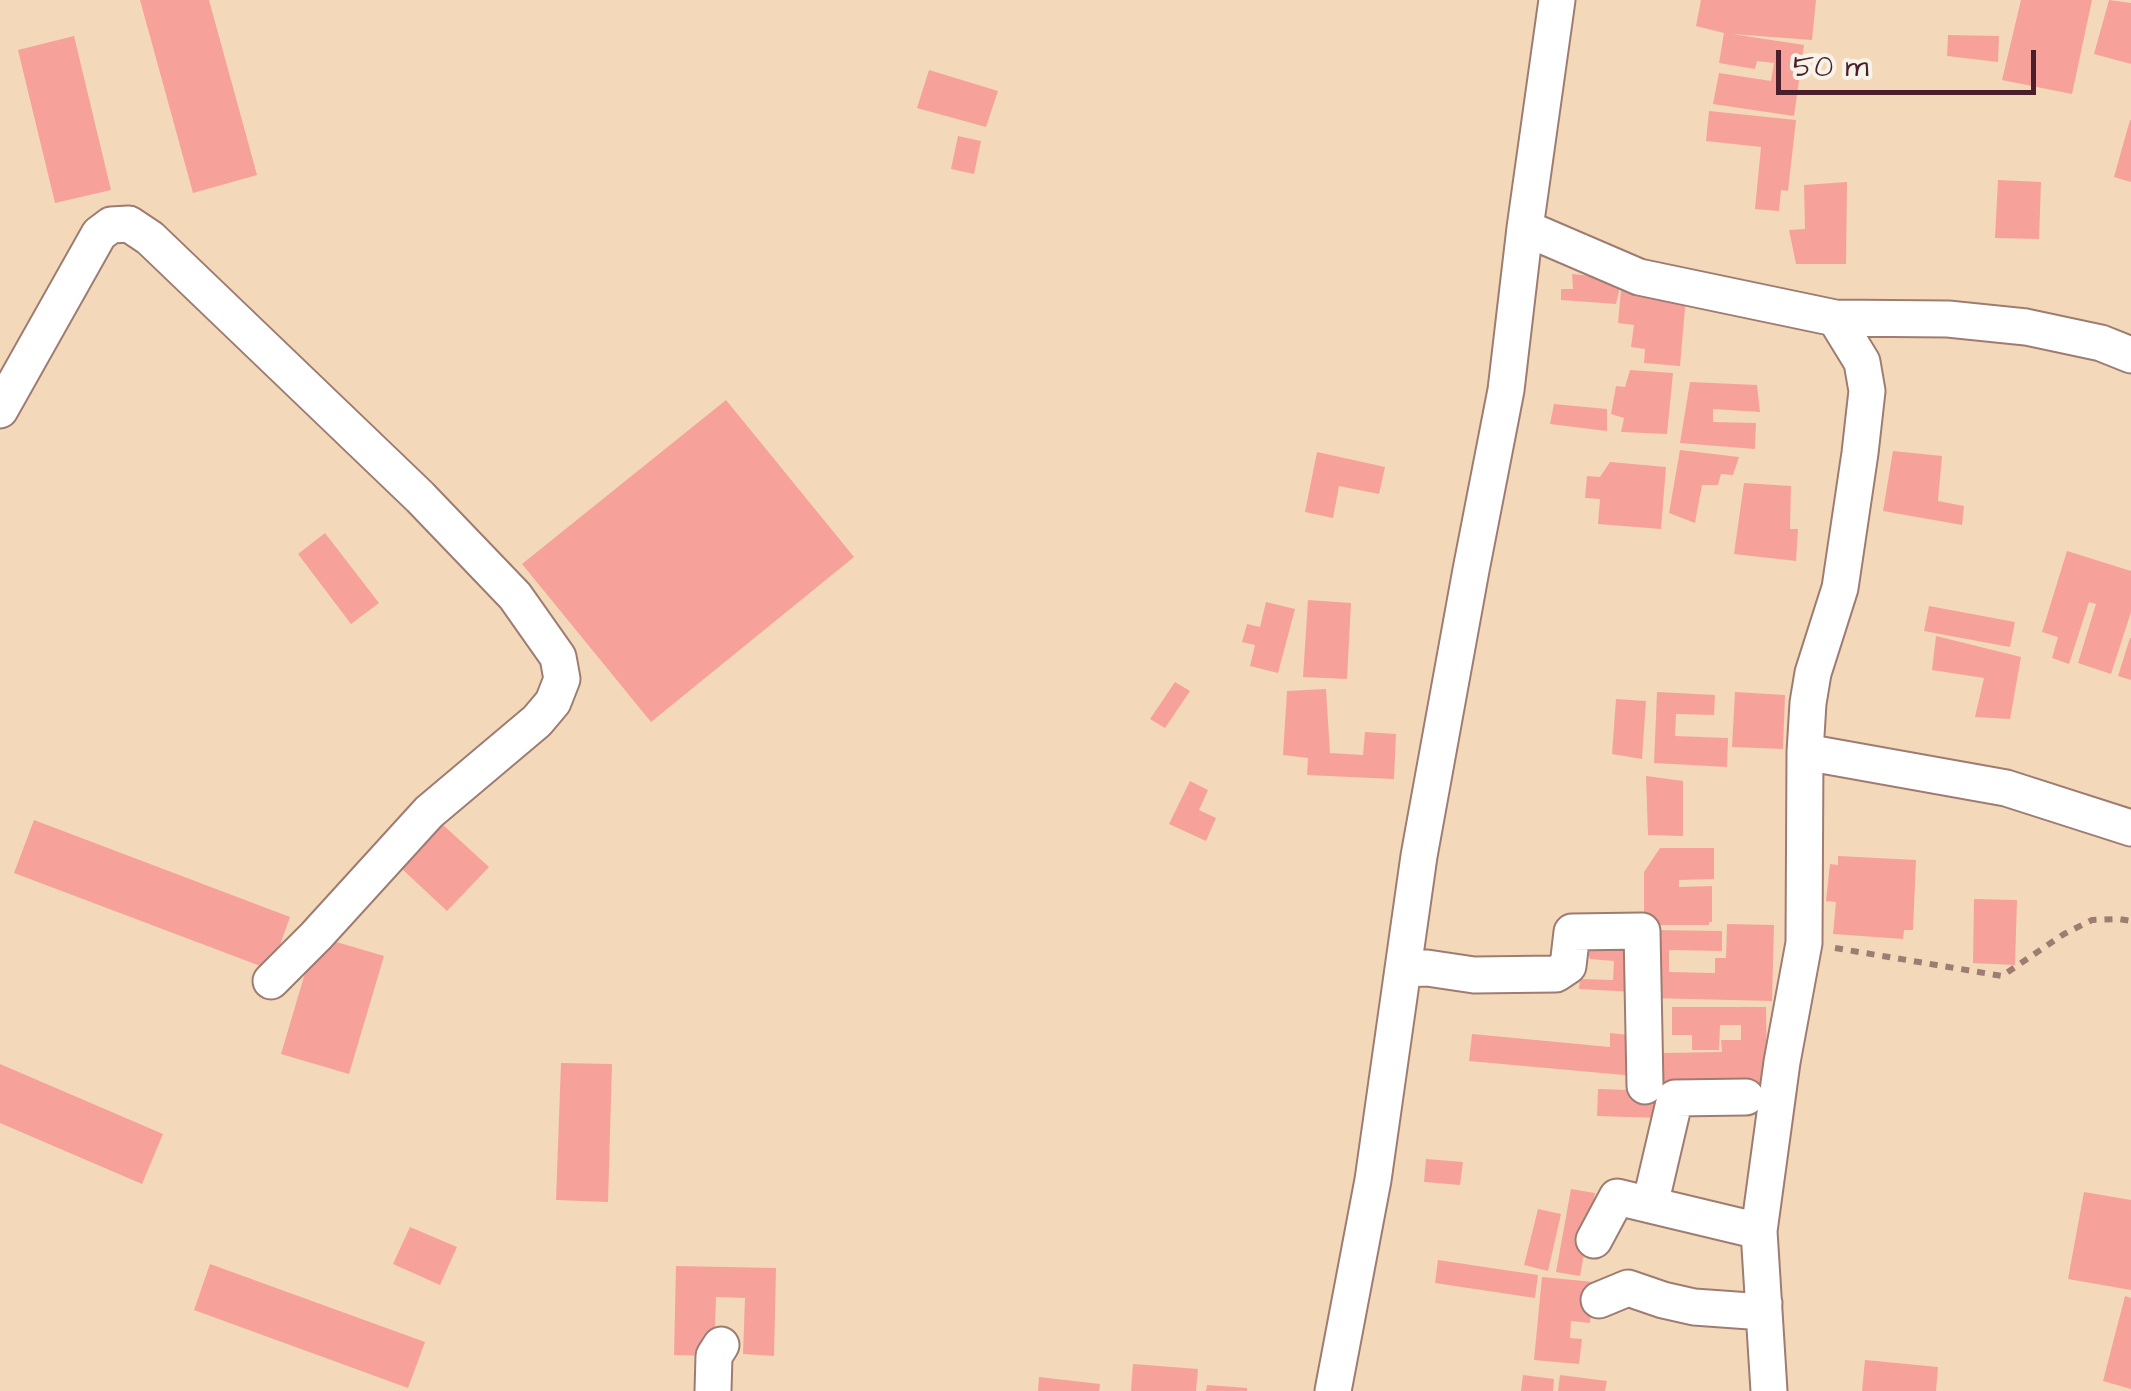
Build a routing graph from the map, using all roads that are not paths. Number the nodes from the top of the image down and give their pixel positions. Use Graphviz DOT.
graph roads {
  1 [pos="1557,0"];
  2 [pos="1525,228"];
  3 [pos="1835,318"];
  4 [pos="2131,355"];
  5 [pos="0,410"];
  6 [pos="1805,752"];
  7 [pos="2131,828"];
  8 [pos="1404,969"];
  9 [pos="272,981"];
  10 [pos="1645,1086"];
  11 [pos="1746,1097"];
  12 [pos="1650,1205"];
  13 [pos="1759,1230"];
  14 [pos="1594,1240"];
  15 [pos="1599,1300"];
  16 [pos="1764,1303"];
  17 [pos="721,1345"];
  18 [pos="712,1391"];
  19 [pos="1333,1391"];
  20 [pos="1769,1391"];
  1 -- 2 [label="street"];
  2 -- 3 [label="street"];
  2 -- 8 [label="street"];
  3 -- 4 [label="street"];
  3 -- 6 [label="street"];
  5 -- 9 [label="street"];
  6 -- 7 [label="street"];
  6 -- 13 [label="street"];
  8 -- 10 [label="street"];
  8 -- 19 [label="street"];
  11 -- 12 [label="street"];
  12 -- 13 [label="street"];
  12 -- 14 [label="street"];
  13 -- 16 [label="street"];
  15 -- 16 [label="street"];
  16 -- 20 [label="street"];
  17 -- 18 [label="street"];
}
